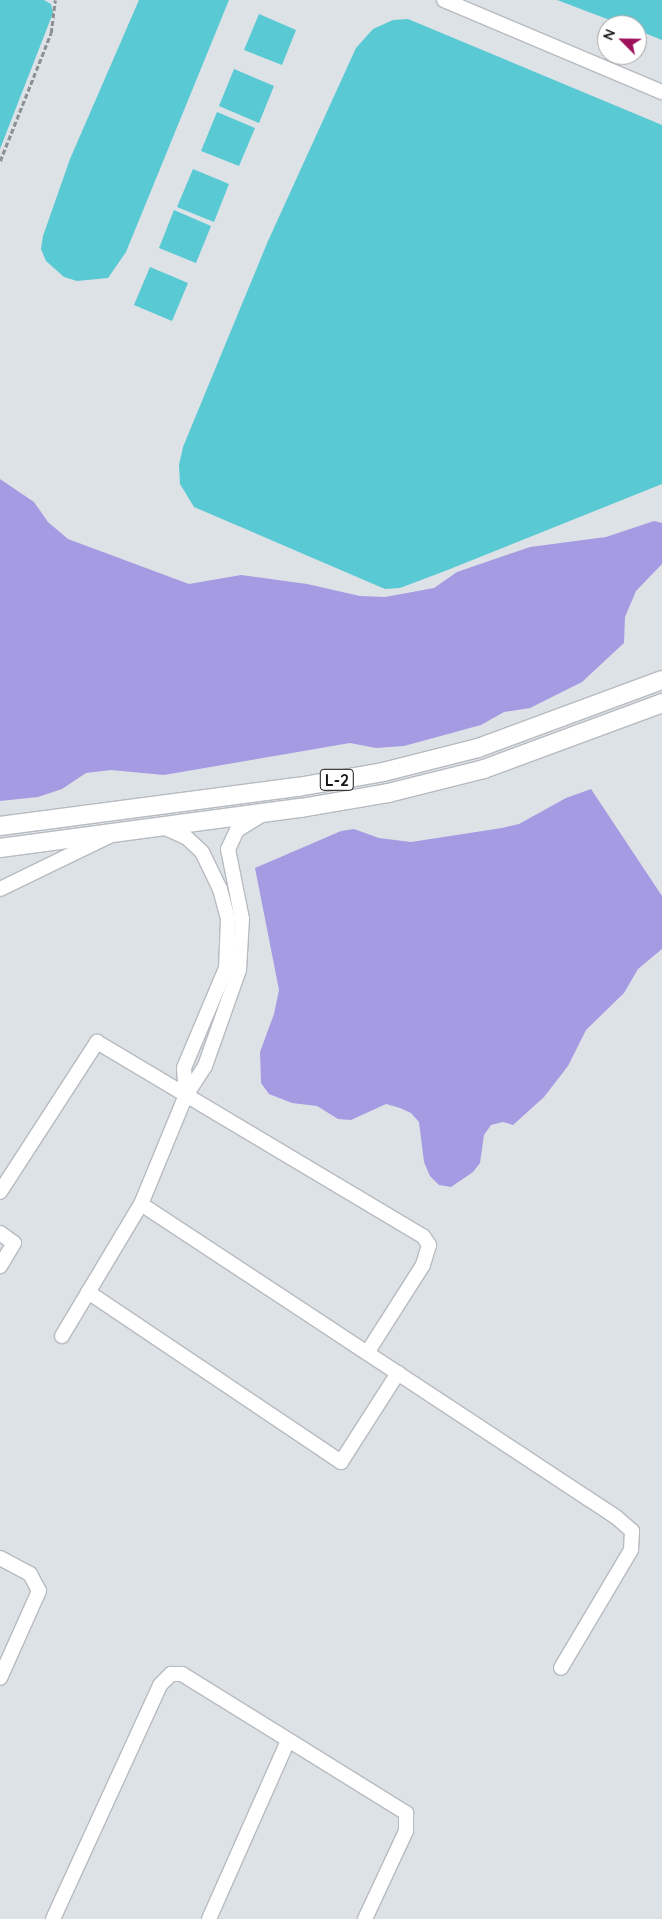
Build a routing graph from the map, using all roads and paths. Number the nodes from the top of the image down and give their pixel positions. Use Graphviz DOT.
graph roads {
  1 [pos="55,0"];
  2 [pos="444,0"];
  3 [pos="662,92"];
  4 [pos="0,161"];
  5 [pos="662,680"];
  6 [pos="662,704"];
  7 [pos="266,813"];
  8 [pos="0,826"];
  9 [pos="161,826"];
  10 [pos="117,832"];
  11 [pos="0,848"];
  12 [pos="0,890"];
  13 [pos="235,945"];
  14 [pos="196,1040"];
  15 [pos="212,1047"];
  16 [pos="186,1095"];
  17 [pos="0,1192"];
  18 [pos="141,1204"];
  19 [pos="0,1233"];
  20 [pos="0,1266"];
  21 [pos="88,1292"];
  22 [pos="62,1336"];
  23 [pos="367,1353"];
  24 [pos="398,1373"];
  25 [pos="0,1558"];
  26 [pos="562,1668"];
  27 [pos="0,1678"];
  28 [pos="288,1741"];
  29 [pos="54,1919"];
  30 [pos="209,1919"];
  31 [pos="365,1919"];
  1 -- 4 [label="path"];
  2 -- 3 [label="street"];
  5 -- 8 [label="main road, L-2"];
  6 -- 7 [label="main road, L-2"];
  7 -- 9 [label="main road, L-2"];
  7 -- 13 [label="street"];
  9 -- 10 [label="main road, L-2"];
  9 -- 13 [label="street"];
  10 -- 11 [label="main road, L-2"];
  10 -- 12 [label="street, L-2"];
  13 -- 14 [label="street"];
  13 -- 15 [label="street"];
  14 -- 15 [label="street"];
  14 -- 16 [label="street"];
  15 -- 16 [label="street"];
  16 -- 17 [label="street"];
  16 -- 18 [label="street"];
  16 -- 23 [label="street"];
  18 -- 21 [label="street"];
  18 -- 23 [label="street"];
  19 -- 20 [label="street"];
  21 -- 22 [label="street"];
  21 -- 24 [label="street"];
  23 -- 24 [label="street"];
  24 -- 26 [label="street"];
  25 -- 27 [label="street"];
  28 -- 29 [label="street"];
  28 -- 30 [label="street"];
  28 -- 31 [label="street"];
}
